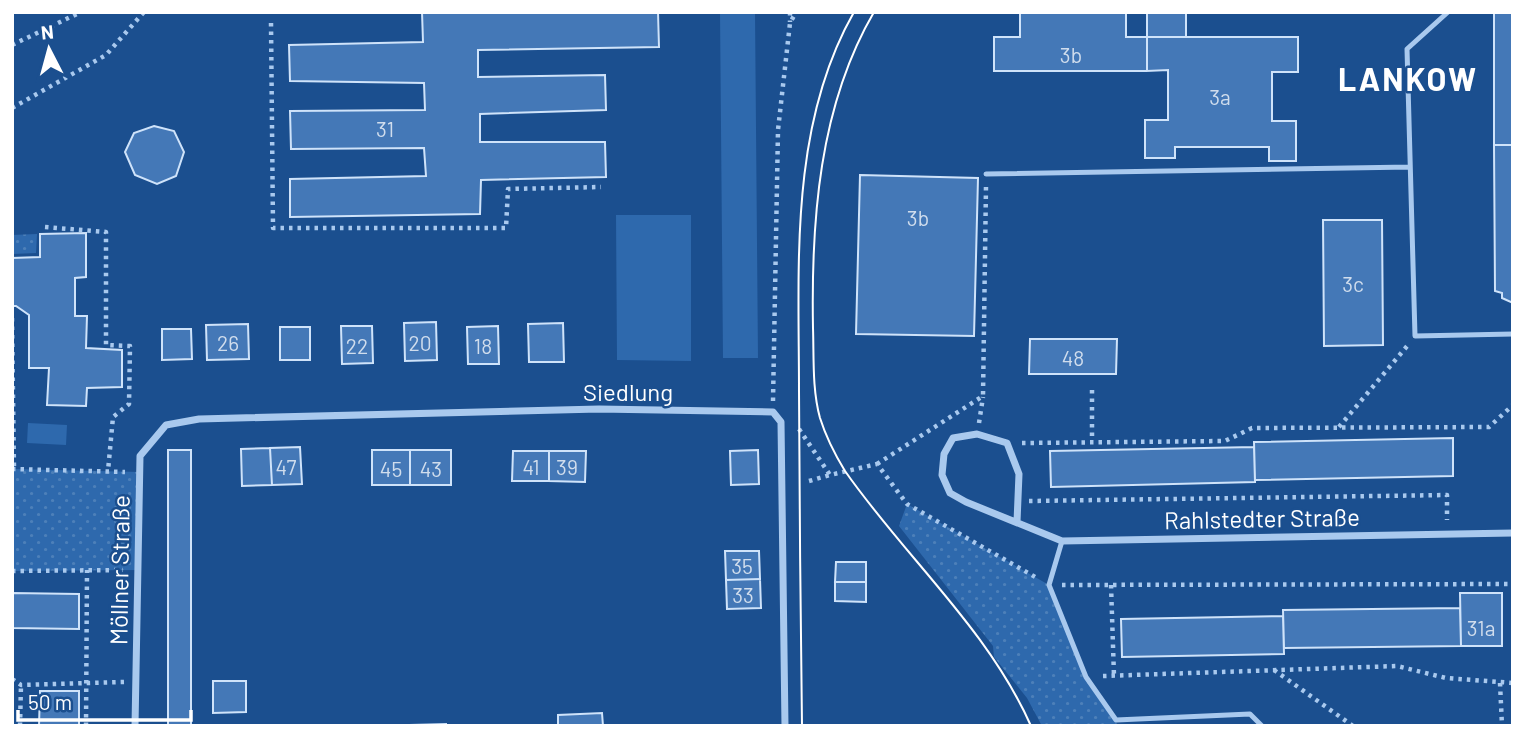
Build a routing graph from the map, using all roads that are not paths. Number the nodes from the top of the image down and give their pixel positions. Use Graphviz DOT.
graph roads {
  1 [pos="1448,12"];
  2 [pos="1410,167"];
  3 [pos="986,174"];
  4 [pos="1513,334"];
  5 [pos="166,425"];
  6 [pos="1017,522"];
  7 [pos="1513,533"];
  8 [pos="1062,541"];
  9 [pos="135,726"];
  10 [pos="785,726"];
  11 [pos="1262,726"];
  1 -- 2 [label="lane"];
  2 -- 3 [label="lane"];
  2 -- 4 [label="lane"];
  5 -- 9 [label="street, Möllner Straße"];
  5 -- 10 [label="street, Siedlung"];
  6 -- 6 [label="street, Rahlstedter Straße"];
  6 -- 8 [label="street, Rahlstedter Straße"];
  7 -- 8 [label="street, Rahlstedter Straße"];
  8 -- 11 [label="lane"];
}
